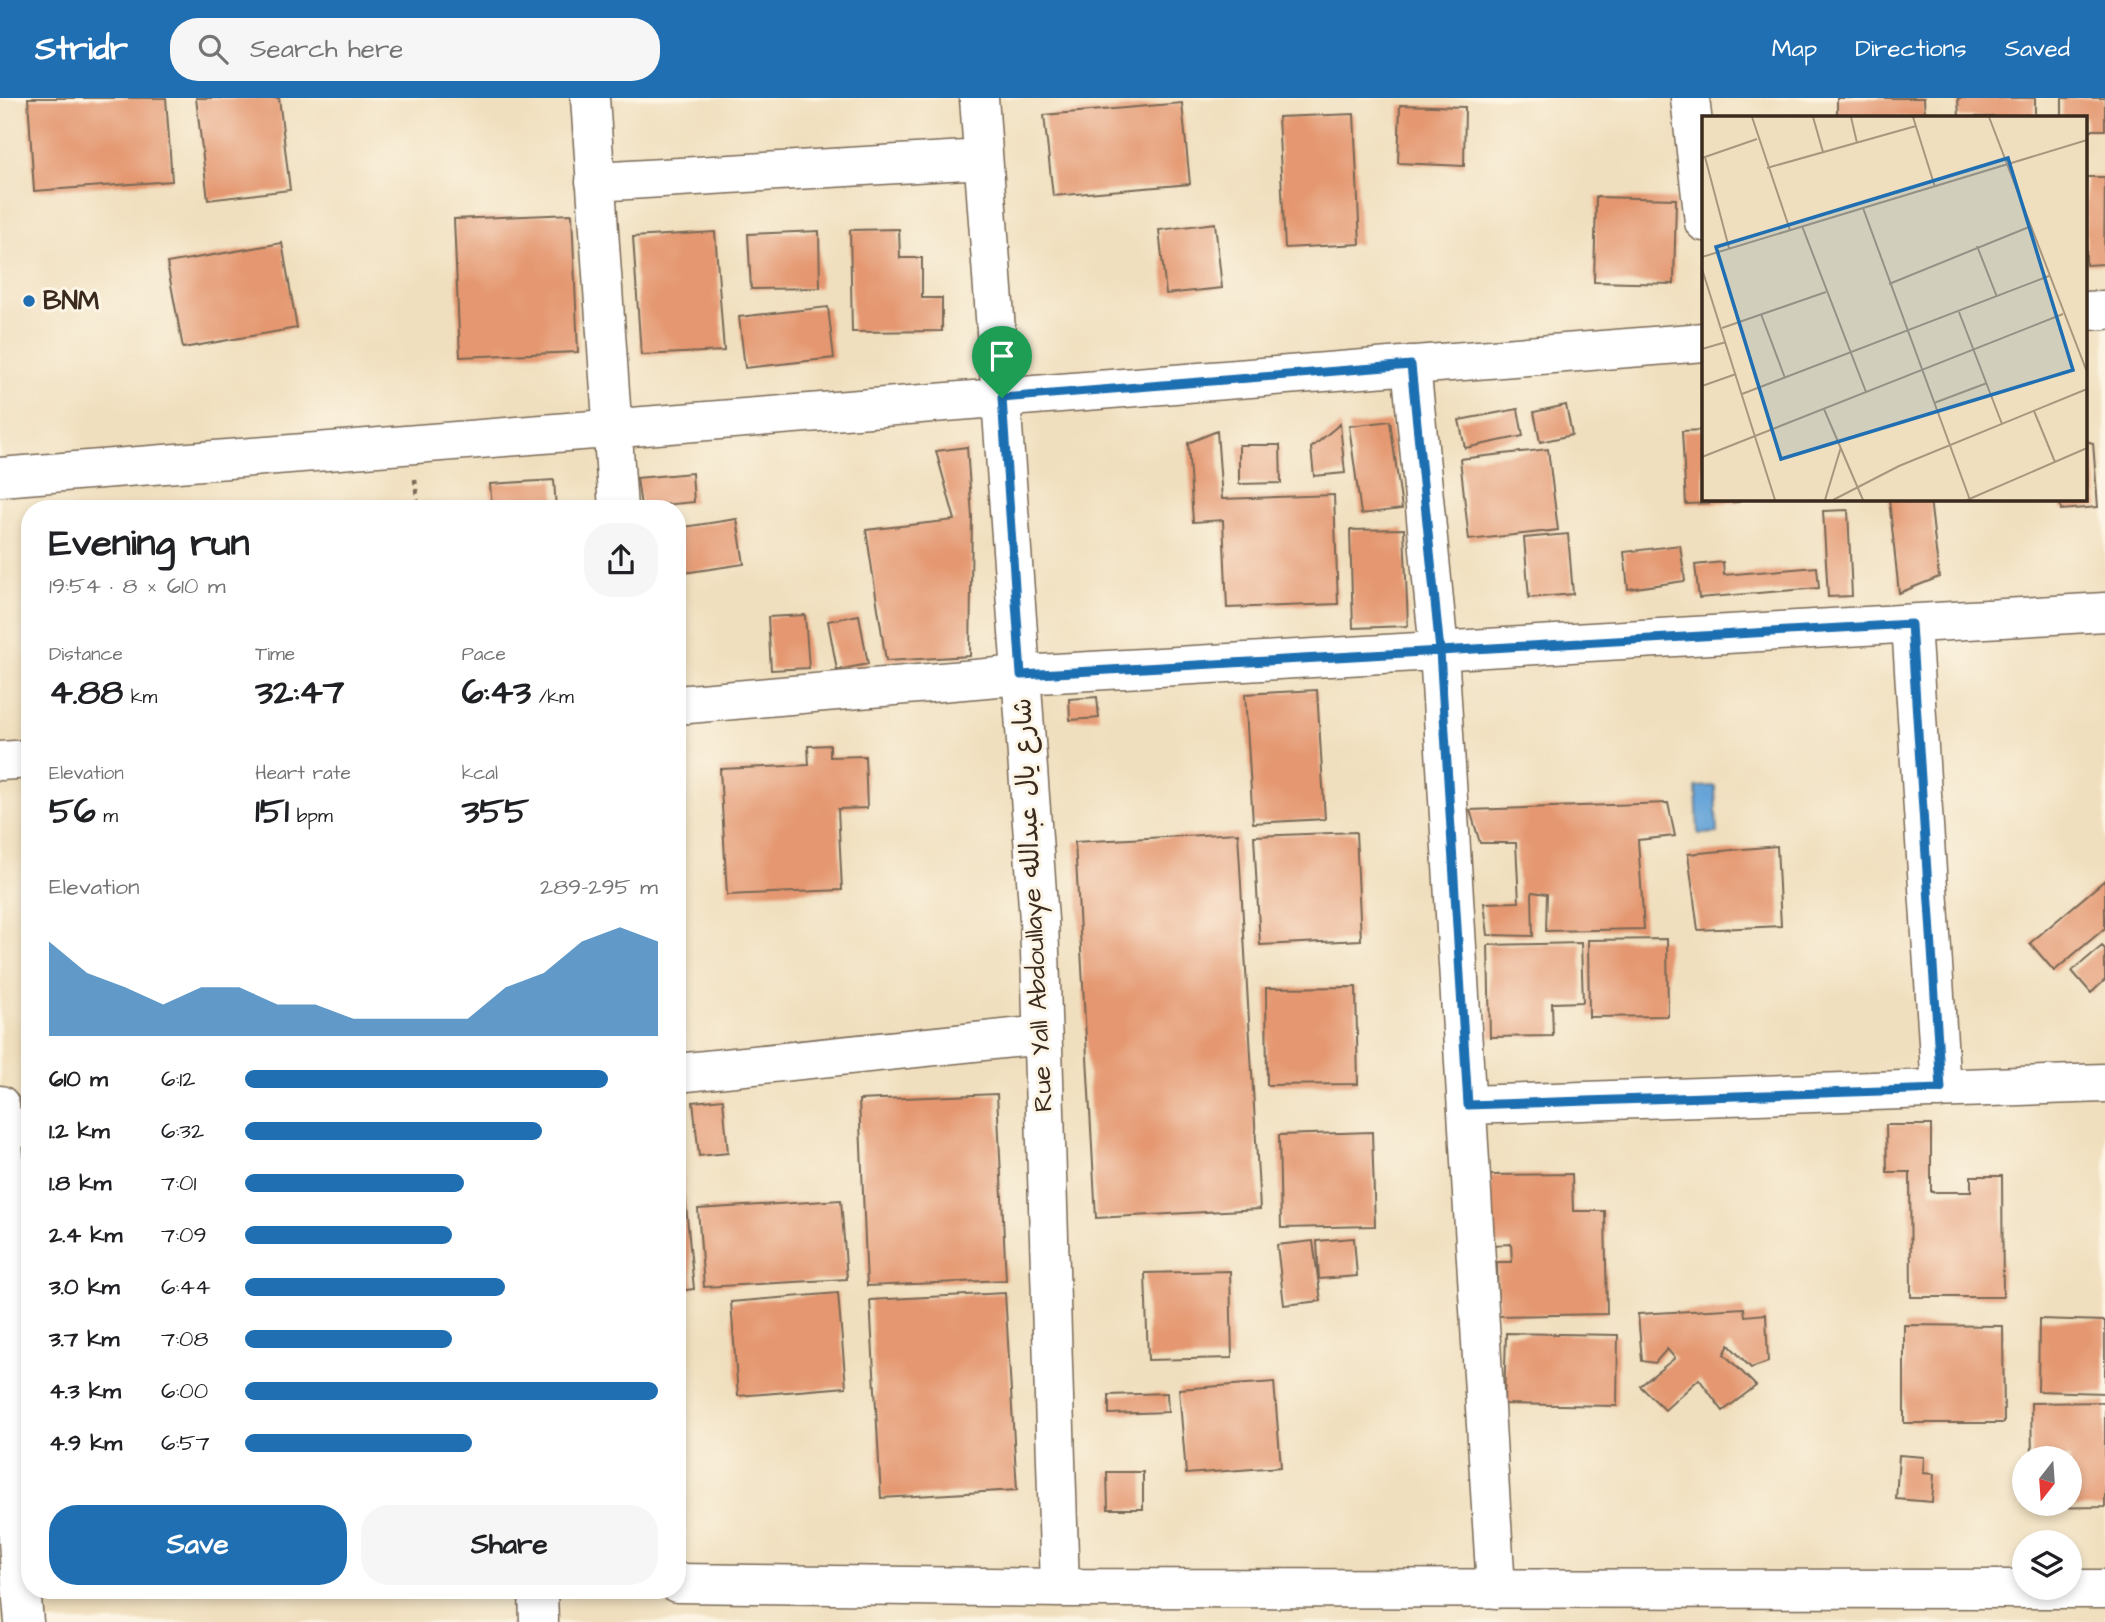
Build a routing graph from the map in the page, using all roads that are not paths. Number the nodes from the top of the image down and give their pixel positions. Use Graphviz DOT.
graph roads {
  1 [pos="590,98"];
  2 [pos="979,98"];
  3 [pos="1690,98"];
  4 [pos="983,159"];
  5 [pos="595,182"];
  6 [pos="1702,204"];
  7 [pos="1702,341"];
  8 [pos="1411,365"];
  9 [pos="1002,398"];
  10 [pos="612,428"];
  11 [pos="0,477"];
  12 [pos="617,500"];
  13 [pos="2105,612"];
  14 [pos="1911,624"];
  15 [pos="1440,651"];
  16 [pos="1021,675"];
  17 [pos="686,704"];
  18 [pos="21,760"];
  19 [pos="0,761"];
  20 [pos="1042,1035"];
  21 [pos="686,1072"];
  22 [pos="2105,1083"];
  23 [pos="1941,1089"];
  24 [pos="1468,1105"];
  25 [pos="11,1120"];
  26 [pos="16,1567"];
  27 [pos="686,1583"];
  28 [pos="1060,1588"];
  29 [pos="1496,1589"];
  30 [pos="2105,1589"];
  31 [pos="538,1599"];
  32 [pos="1584,1606"];
  33 [pos="2022,1606"];
  34 [pos="24,1622"];
  35 [pos="538,1622"];
  1 -- 5 [label="street"];
  2 -- 4 [label="street, Rue Yall Abdoullaye شارع يال عبدالله"];
  3 -- 6 [label="street"];
  4 -- 5 [label="street"];
  4 -- 9 [label="street, Rue Yall Abdoullaye شارع يال عبدالله"];
  5 -- 10 [label="street"];
  7 -- 8 [label="street"];
  8 -- 9 [label="street"];
  8 -- 15 [label="street"];
  9 -- 10 [label="street"];
  9 -- 16 [label="street, Rue Yall Abdoullaye شارع يال عبدالله"];
  10 -- 11 [label="street"];
  10 -- 12 [label="street"];
  13 -- 14 [label="street"];
  14 -- 15 [label="street"];
  14 -- 23 [label="street"];
  15 -- 16 [label="street"];
  15 -- 24 [label="street"];
  16 -- 17 [label="street"];
  16 -- 20 [label="street, Rue Yall Abdoullaye شارع يال عبدالله"];
  18 -- 19 [label="street"];
  20 -- 21 [label="street"];
  20 -- 28 [label="street, Rue Yall Abdoullaye شارع يال عبدالله"];
  22 -- 23 [label="street"];
  23 -- 24 [label="street"];
  24 -- 29 [label="street"];
  25 -- 26 [label="street"];
  26 -- 34 [label="street"];
  27 -- 28 [label="street"];
  28 -- 29 [label="street"];
  29 -- 32 [label="street"];
  30 -- 33 [label="street"];
  31 -- 35 [label="street"];
  32 -- 33 [label="street"];
}
